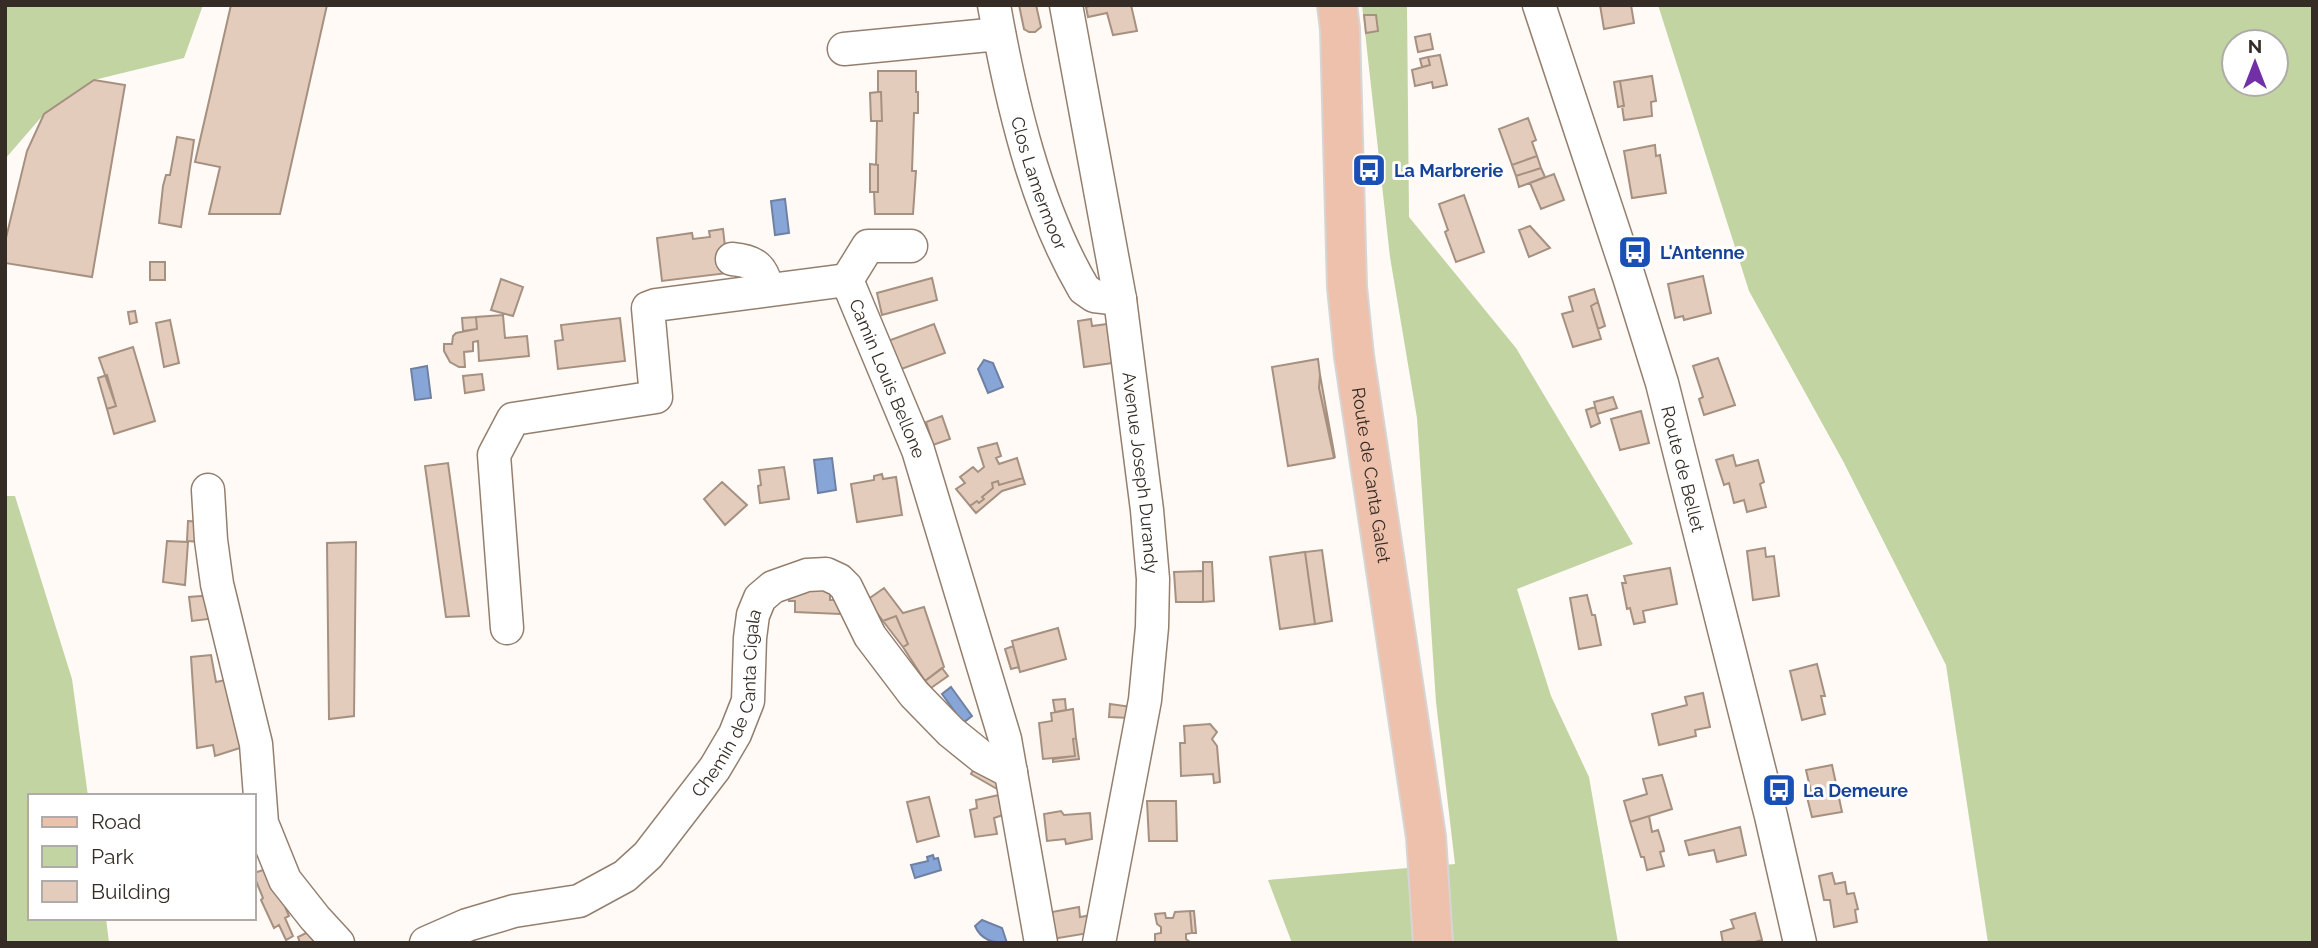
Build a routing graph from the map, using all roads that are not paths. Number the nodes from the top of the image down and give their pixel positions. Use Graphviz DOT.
graph roads {
  1 [pos="1066,5"];
  2 [pos="1337,5"];
  3 [pos="1539,5"];
  4 [pos="997,20"];
  5 [pos="844,49"];
  6 [pos="911,246"];
  7 [pos="732,259"];
  8 [pos="847,280"];
  9 [pos="767,289"];
  10 [pos="1120,299"];
  11 [pos="208,490"];
  12 [pos="507,628"];
  13 [pos="1010,772"];
  14 [pos="338,943"];
  15 [pos="426,943"];
  16 [pos="1041,943"];
  17 [pos="1099,943"];
  18 [pos="1433,943"];
  19 [pos="1800,943"];
  1 -- 10 [label="street, Avenue Joseph Durandy"];
  2 -- 18 [label="main road, Route de Canta Galet"];
  3 -- 19 [label="street, Route de Bellet"];
  4 -- 5 [label="street, Clos Lamermoor"];
  4 -- 10 [label="street, Clos Lamermoor"];
  6 -- 8 [label="street"];
  7 -- 9 [label="street"];
  8 -- 9 [label="street, Camin Louis Bellone"];
  8 -- 13 [label="street, Camin Louis Bellone"];
  9 -- 12 [label="street, Camin Louis Bellone"];
  10 -- 17 [label="street, Avenue Joseph Durandy"];
  11 -- 14 [label="street"];
  13 -- 15 [label="street, Chemin de Canta Cigala"];
  13 -- 16 [label="street, Camin Louis Bellone"];
}
